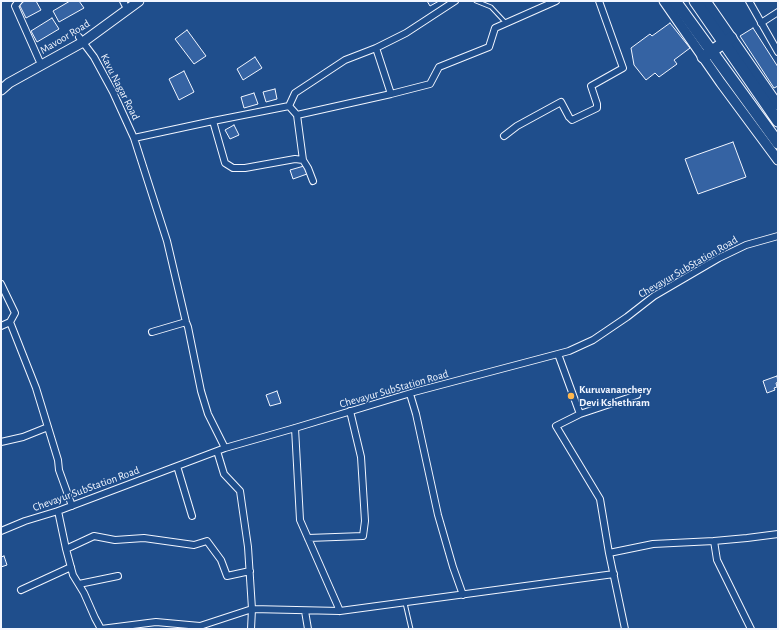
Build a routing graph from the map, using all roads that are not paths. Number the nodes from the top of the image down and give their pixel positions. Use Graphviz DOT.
graph roads {
  1 [pos="19,1"];
  2 [pos="139,1"];
  3 [pos="455,1"];
  4 [pos="476,1"];
  5 [pos="556,1"];
  6 [pos="599,1"];
  7 [pos="664,1"];
  8 [pos="676,1"];
  9 [pos="695,1"];
  10 [pos="706,1"];
  11 [pos="749,1"];
  12 [pos="126,2"];
  13 [pos="778,12"];
  14 [pos="506,23"];
  15 [pos="761,23"];
  16 [pos="81,40"];
  17 [pos="728,40"];
  18 [pos="376,48"];
  19 [pos="778,52"];
  20 [pos="707,54"];
  21 [pos="39,60"];
  22 [pos="1,83"];
  23 [pos="1,90"];
  24 [pos="391,94"];
  25 [pos="778,105"];
  26 [pos="289,106"];
  27 [pos="297,115"];
  28 [pos="212,121"];
  29 [pos="778,121"];
  30 [pos="504,136"];
  31 [pos="134,138"];
  32 [pos="778,143"];
  33 [pos="303,160"];
  34 [pos="778,160"];
  35 [pos="313,181"];
  36 [pos="778,236"];
  37 [pos="1,284"];
  38 [pos="10,322"];
  39 [pos="186,322"];
  40 [pos="1,326"];
  41 [pos="152,332"];
  42 [pos="558,354"];
  43 [pos="410,394"];
  44 [pos="637,395"];
  45 [pos="350,411"];
  46 [pos="580,414"];
  47 [pos="48,427"];
  48 [pos="295,428"];
  49 [pos="1,442"];
  50 [pos="225,448"];
  51 [pos="217,451"];
  52 [pos="177,466"];
  53 [pos="72,506"];
  54 [pos="58,511"];
  55 [pos="192,516"];
  56 [pos="1,531"];
  57 [pos="778,534"];
  58 [pos="308,538"];
  59 [pos="714,541"];
  60 [pos="66,549"];
  61 [pos="609,553"];
  62 [pos="71,567"];
  63 [pos="250,571"];
  64 [pos="614,574"];
  65 [pos="118,576"];
  66 [pos="79,584"];
  67 [pos="21,590"];
  68 [pos="463,595"];
  69 [pos="405,602"];
  70 [pos="252,609"];
  71 [pos="305,611"];
  72 [pos="340,611"];
  73 [pos="101,629"];
  74 [pos="251,629"];
  75 [pos="308,629"];
  76 [pos="411,629"];
  77 [pos="625,629"];
  78 [pos="751,629"];
  1 -- 21 [label="street"];
  2 -- 16 [label="street, Mavoor Road"];
  3 -- 18 [label="street"];
  4 -- 14 [label="lane"];
  5 -- 14 [label="street"];
  6 -- 30 [label="street"];
  7 -- 20 [label="street"];
  8 -- 20 [label="highway"];
  9 -- 17 [label="highway"];
  10 -- 17 [label="street"];
  11 -- 15 [label="street"];
  12 -- 16 [label="street, Mavoor Road"];
  13 -- 15 [label="street"];
  14 -- 24 [label="street"];
  15 -- 19 [label="street"];
  16 -- 21 [label="street, Mavoor Road"];
  16 -- 23 [label="street, Mavoor Road"];
  16 -- 31 [label="street, Kavu Nagar Road"];
  17 -- 20 [label="highway"];
  17 -- 25 [label="street"];
  17 -- 29 [label="highway"];
  18 -- 24 [label="street"];
  18 -- 26 [label="street"];
  20 -- 32 [label="highway"];
  20 -- 34 [label="street"];
  21 -- 22 [label="street, Mavoor Road"];
  24 -- 27 [label="street"];
  26 -- 27 [label="street"];
  26 -- 28 [label="street, Kavu Nagar Road"];
  27 -- 33 [label="street"];
  28 -- 31 [label="street, Kavu Nagar Road"];
  28 -- 33 [label="street"];
  31 -- 39 [label="street"];
  33 -- 35 [label="street"];
  36 -- 42 [label="street, Chevayur SubStation Road"];
  37 -- 38 [label="street"];
  38 -- 40 [label="street"];
  38 -- 47 [label="street"];
  39 -- 41 [label="street"];
  39 -- 50 [label="street"];
  42 -- 43 [label="street, Chevayur SubStation Road"];
  42 -- 46 [label="street"];
  43 -- 45 [label="street, Chevayur SubStation Road"];
  43 -- 68 [label="street"];
  44 -- 46 [label="street"];
  45 -- 48 [label="street, Chevayur SubStation Road"];
  45 -- 58 [label="street"];
  46 -- 61 [label="street"];
  47 -- 49 [label="street"];
  47 -- 53 [label="street"];
  48 -- 50 [label="street, Chevayur SubStation Road"];
  48 -- 58 [label="street"];
  50 -- 51 [label="street, Chevayur SubStation Road"];
  51 -- 52 [label="street, Chevayur SubStation Road"];
  51 -- 63 [label="street"];
  52 -- 53 [label="street, Chevayur SubStation Road"];
  52 -- 55 [label="street"];
  53 -- 54 [label="street, Chevayur SubStation Road"];
  54 -- 56 [label="street, Chevayur SubStation Road"];
  54 -- 60 [label="street"];
  57 -- 59 [label="street"];
  58 -- 72 [label="street"];
  59 -- 61 [label="street"];
  59 -- 78 [label="street"];
  60 -- 62 [label="street"];
  60 -- 63 [label="street"];
  61 -- 64 [label="street"];
  62 -- 66 [label="street"];
  62 -- 67 [label="street"];
  63 -- 70 [label="street"];
  64 -- 68 [label="street"];
  64 -- 77 [label="street"];
  65 -- 66 [label="street"];
  66 -- 73 [label="street"];
  68 -- 69 [label="street"];
  69 -- 72 [label="street"];
  69 -- 76 [label="lane"];
  70 -- 71 [label="street"];
  70 -- 73 [label="street"];
  70 -- 74 [label="street"];
  71 -- 72 [label="street"];
  71 -- 75 [label="street"];
}
